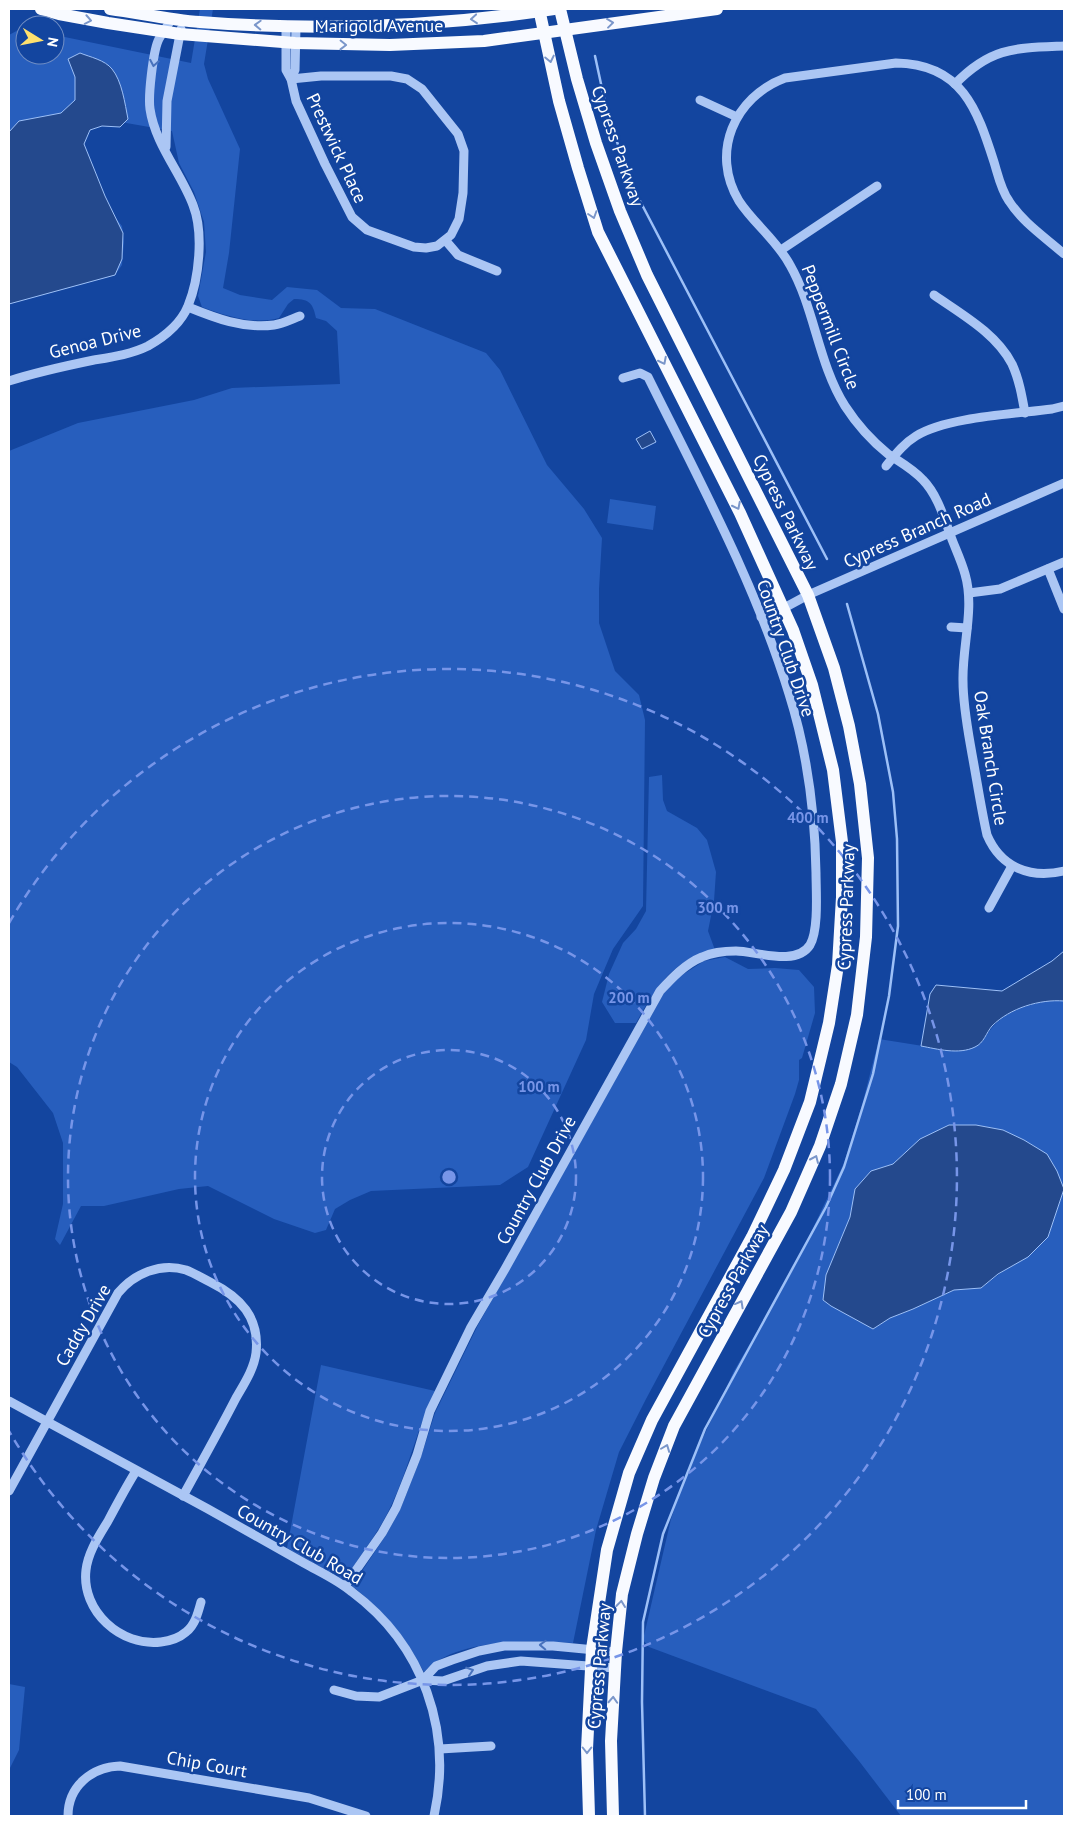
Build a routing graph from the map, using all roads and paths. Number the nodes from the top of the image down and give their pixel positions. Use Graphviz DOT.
graph roads {
  1 [pos="41,9"];
  2 [pos="110,9"];
  3 [pos="554,9"];
  4 [pos="560,9"];
  5 [pos="717,9"];
  6 [pos="540,10"];
  7 [pos="177,19"];
  8 [pos="291,27"];
  9 [pos="564,29"];
  10 [pos="165,32"];
  11 [pos="544,33"];
  12 [pos="180,34"];
  13 [pos="291,43"];
  14 [pos="1064,46"];
  15 [pos="291,79"];
  16 [pos="955,84"];
  17 [pos="700,100"];
  18 [pos="737,117"];
  19 [pos="166,150"];
  20 [pos="877,186"];
  21 [pos="446,241"];
  22 [pos="781,250"];
  23 [pos="1064,254"];
  24 [pos="497,271"];
  25 [pos="934,294"];
  26 [pos="188,307"];
  27 [pos="300,316"];
  28 [pos="623,378"];
  29 [pos="9,381"];
  30 [pos="1064,406"];
  31 [pos="1025,413"];
  32 [pos="893,457"];
  33 [pos="886,466"];
  34 [pos="1064,484"];
  35 [pos="949,533"];
  36 [pos="1064,562"];
  37 [pos="1048,569"];
  38 [pos="969,593"];
  39 [pos="808,595"];
  40 [pos="784,608"];
  41 [pos="1064,609"];
  42 [pos="761,617"];
  43 [pos="952,627"];
  44 [pos="966,628"];
  45 [pos="1012,866"];
  46 [pos="1064,871"];
  47 [pos="989,908"];
  48 [pos="9,1401"];
  49 [pos="47,1422"];
  50 [pos="136,1470"];
  51 [pos="9,1491"];
  52 [pos="183,1496"];
  53 [pos="345,1586"];
  54 [pos="201,1602"];
  55 [pos="592,1649"];
  56 [pos="616,1652"];
  57 [pos="591,1666"];
  58 [pos="615,1668"];
  59 [pos="424,1680"];
  60 [pos="334,1690"];
  61 [pos="491,1746"];
  62 [pos="440,1749"];
  63 [pos="68,1816"];
  64 [pos="366,1816"];
  65 [pos="434,1816"];
  66 [pos="589,1816"];
  67 [pos="613,1816"];
  1 -- 10 [label="main road, Marigold Avenue, one-way"];
  2 -- 7 [label="main road, Marigold Avenue"];
  3 -- 6 [label="main road, Marigold Avenue"];
  4 -- 9 [label="main road, Cypress Parkway"];
  9 -- 5 [label="main road, Marigold Avenue, one-way"];
  6 -- 8 [label="main road, Marigold Avenue, one-way"];
  6 -- 11 [label="main road, Cypress Parkway"];
  8 -- 7 [label="main road, Marigold Avenue, one-way"];
  7 -- 10 [label="street, Genoa Drive"];
  7 -- 12 [label="street, Genoa Drive"];
  8 -- 13 [label="street, Prestwick Place"];
  9 -- 11 [label="main road, Marigold Avenue"];
  9 -- 39 [label="main road, Cypress Parkway"];
  10 -- 12 [label="main road, Marigold Avenue"];
  10 -- 19 [label="street, Genoa Drive, one-way"];
  13 -- 11 [label="main road, Marigold Avenue, one-way"];
  11 -- 40 [label="main road, Cypress Parkway, one-way"];
  12 -- 13 [label="main road, Marigold Avenue"];
  12 -- 19 [label="street, Genoa Drive"];
  13 -- 15 [label="street, Prestwick Place"];
  14 -- 16 [label="street"];
  15 -- 21 [label="street, Prestwick Place"];
  15 -- 21 [label="street, Prestwick Place"];
  16 -- 18 [label="street, Peppermill Circle"];
  16 -- 23 [label="street, Peppermill Circle"];
  17 -- 18 [label="street"];
  18 -- 22 [label="street, Peppermill Circle"];
  19 -- 26 [label="street, Genoa Drive"];
  20 -- 22 [label="street"];
  21 -- 24 [label="street"];
  22 -- 32 [label="street, Peppermill Circle"];
  25 -- 31 [label="street"];
  26 -- 27 [label="street"];
  26 -- 29 [label="street, Genoa Drive"];
  28 -- 42 [label="street, Country Club Drive"];
  30 -- 31 [label="street"];
  31 -- 32 [label="street"];
  32 -- 33 [label="street"];
  32 -- 35 [label="street, Peppermill Circle"];
  34 -- 35 [label="street, Cypress Branch Road"];
  35 -- 38 [label="street, Oak Branch Circle"];
  35 -- 39 [label="street, Cypress Branch Road"];
  36 -- 37 [label="street"];
  37 -- 38 [label="street"];
  37 -- 41 [label="street"];
  38 -- 44 [label="street, Oak Branch Circle"];
  39 -- 40 [label="street, Cypress Branch Road"];
  56 -- 39 [label="main road, Cypress Parkway, one-way"];
  40 -- 42 [label="street, Cypress Branch Road"];
  40 -- 55 [label="main road, Cypress Parkway"];
  42 -- 53 [label="street, Country Club Drive"];
  43 -- 44 [label="street"];
  44 -- 45 [label="street, Oak Branch Circle"];
  45 -- 46 [label="street, Oak Branch Circle"];
  45 -- 47 [label="street"];
  48 -- 49 [label="street, Country Club Road"];
  49 -- 50 [label="street, Country Club Road"];
  49 -- 51 [label="street, Caddy Drive"];
  49 -- 52 [label="street, Caddy Drive"];
  50 -- 52 [label="street, Country Club Road"];
  50 -- 54 [label="street"];
  52 -- 53 [label="street, Country Club Road"];
  53 -- 59 [label="street, Country Club Road"];
  55 -- 56 [label="street"];
  55 -- 57 [label="main road, Cypress Parkway"];
  55 -- 59 [label="street, one-way"];
  56 -- 58 [label="main road, Cypress Parkway"];
  57 -- 58 [label="street"];
  59 -- 57 [label="street, one-way"];
  57 -- 66 [label="main road, Cypress Parkway, one-way"];
  67 -- 58 [label="main road, Cypress Parkway, one-way"];
  59 -- 60 [label="street"];
  59 -- 62 [label="street, Country Club Road"];
  61 -- 62 [label="street"];
  62 -- 65 [label="street, Country Club Road"];
  63 -- 64 [label="street, Chip Court"];
}
